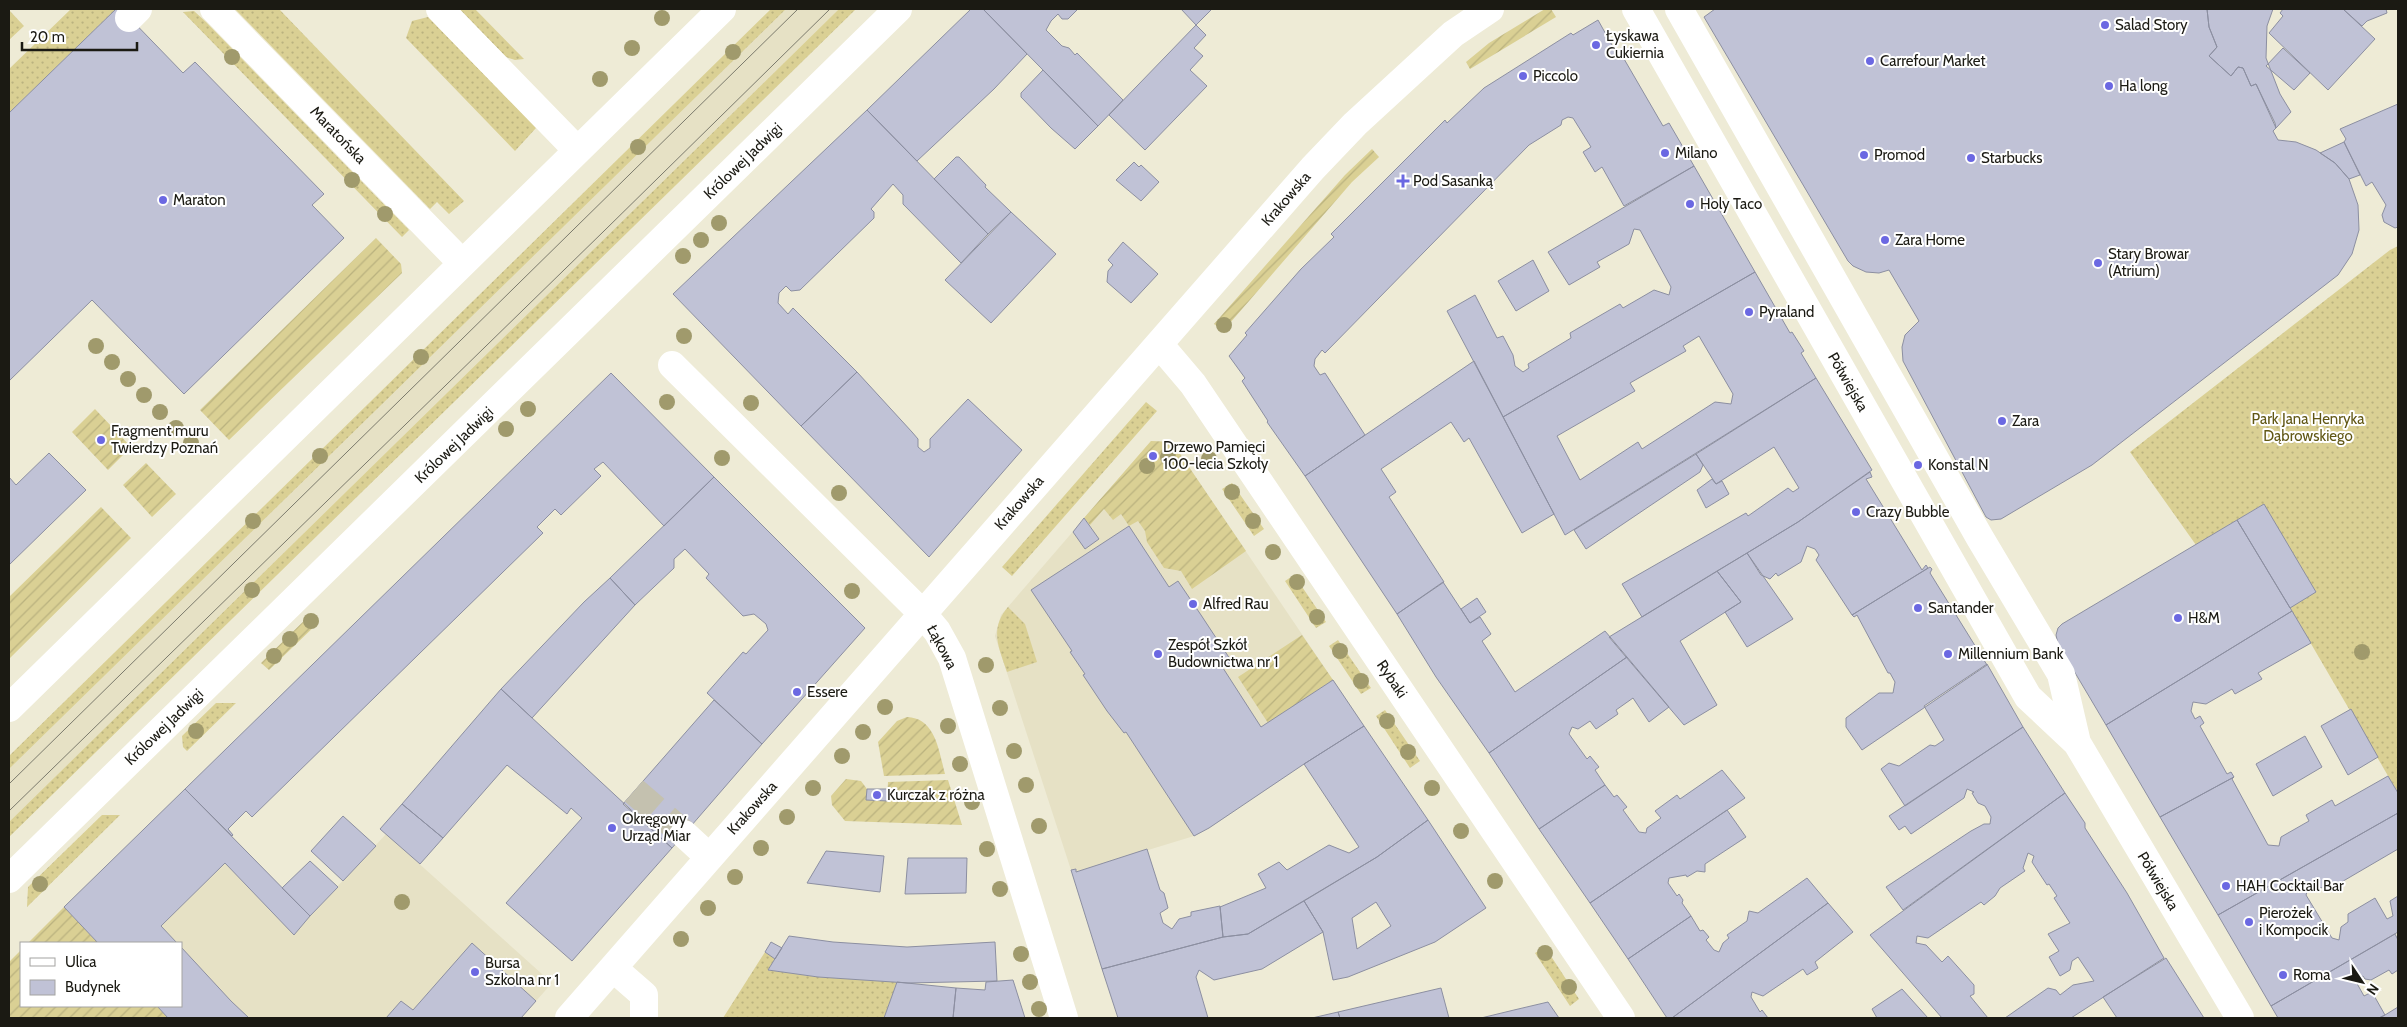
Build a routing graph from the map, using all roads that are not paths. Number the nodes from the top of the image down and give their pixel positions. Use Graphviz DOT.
graph roads {
  1 [pos="214,9"];
  2 [pos="440,9"];
  3 [pos="722,9"];
  4 [pos="898,9"];
  5 [pos="1490,9"];
  6 [pos="1636,9"];
  7 [pos="1679,9"];
  8 [pos="577,150"];
  9 [pos="462,262"];
  10 [pos="1159,344"];
  11 [pos="672,365"];
  12 [pos="922,613"];
  13 [pos="9,708"];
  14 [pos="2077,743"];
  15 [pos="684,834"];
  16 [pos="709,857"];
  17 [pos="9,879"];
  18 [pos="613,968"];
  19 [pos="569,1018"];
  20 [pos="644,1018"];
  21 [pos="1064,1018"];
  22 [pos="1621,1018"];
  23 [pos="2240,1018"];
  1 -- 9 [label="street, Maratońska"];
  2 -- 8 [label="street"];
  3 -- 8 [label="street"];
  4 -- 17 [label="street, Królowej Jadwigi"];
  5 -- 10 [label="street, Krakowska"];
  6 -- 14 [label="street, Półwiejska"];
  7 -- 14 [label="street, Półwiejska"];
  8 -- 9 [label="street"];
  9 -- 13 [label="street"];
  10 -- 12 [label="street, Krakowska"];
  10 -- 22 [label="street, Rybaki"];
  11 -- 12 [label="street, Łąkowa"];
  12 -- 16 [label="street, Krakowska"];
  12 -- 21 [label="street, Łąkowa"];
  14 -- 23 [label="street, Półwiejska"];
  15 -- 16 [label="street"];
  16 -- 18 [label="street, Krakowska"];
  18 -- 19 [label="street, Krakowska"];
  18 -- 20 [label="street"];
}
